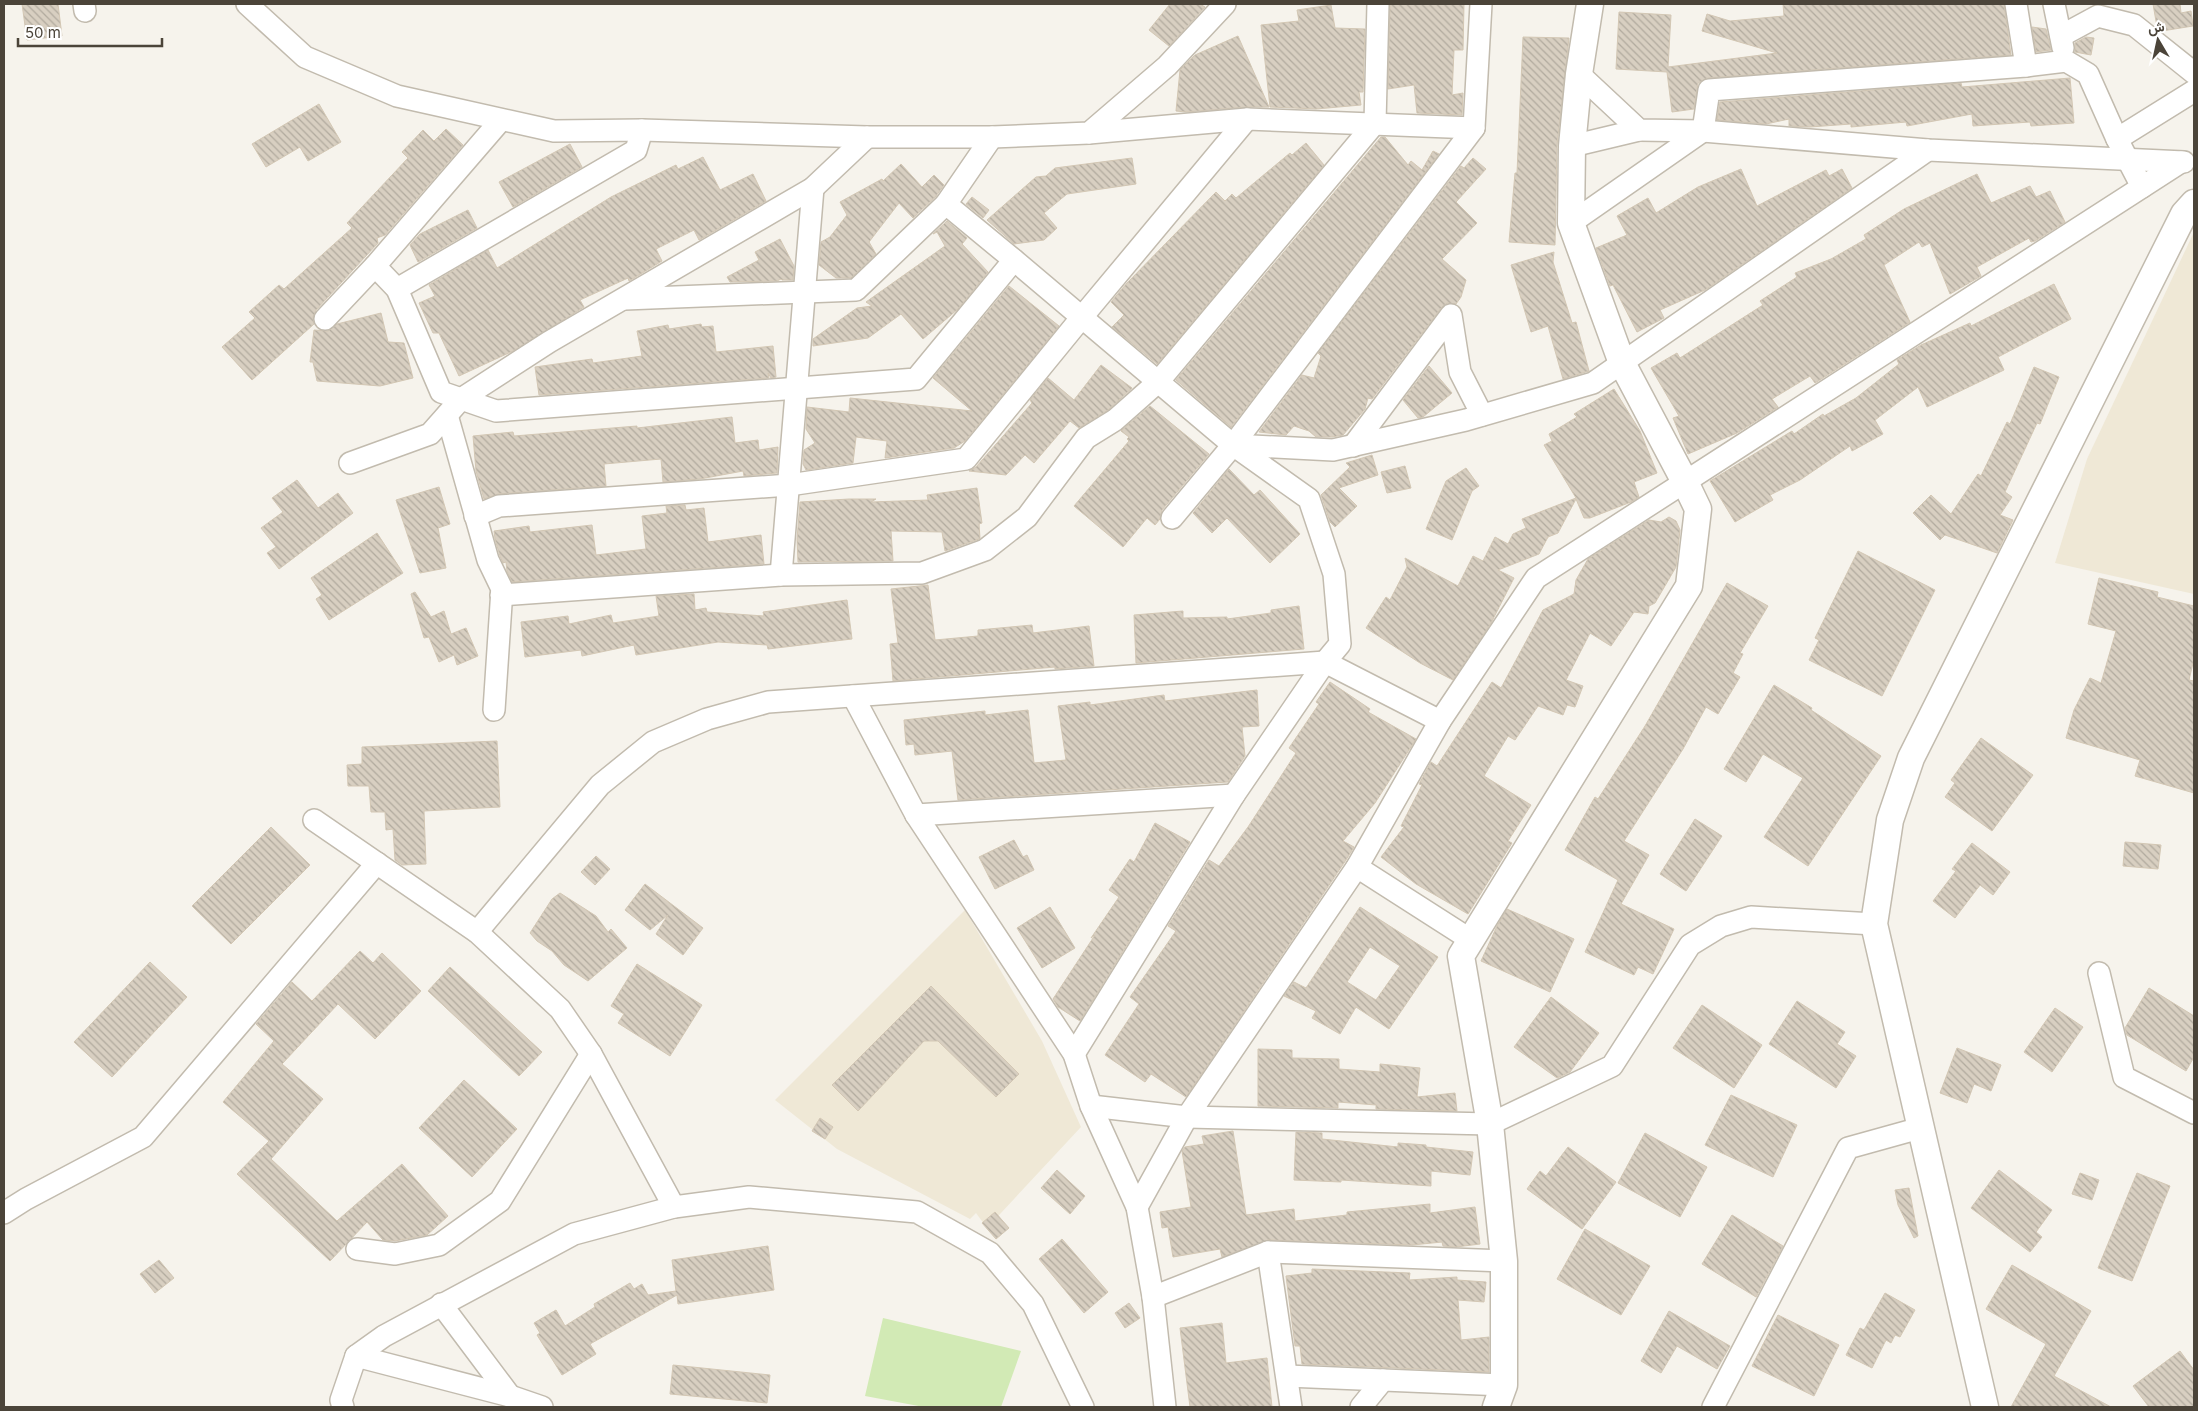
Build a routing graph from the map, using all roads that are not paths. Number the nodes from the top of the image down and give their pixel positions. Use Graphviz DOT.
graph roads {
  1 [pos="247,4"];
  2 [pos="1225,4"];
  3 [pos="1378,4"];
  4 [pos="1481,4"];
  5 [pos="1590,4"];
  6 [pos="2016,4"];
  7 [pos="2054,4"];
  8 [pos="2097,10"];
  9 [pos="2060,36"];
  10 [pos="2066,61"];
  11 [pos="2026,66"];
  12 [pos="2194,73"];
  13 [pos="1579,74"];
  14 [pos="2194,92"];
  15 [pos="1247,118"];
  16 [pos="501,120"];
  17 [pos="1375,123"];
  18 [pos="1474,128"];
  19 [pos="642,130"];
  20 [pos="1639,130"];
  21 [pos="1703,131"];
  22 [pos="1089,133"];
  23 [pos="867,137"];
  24 [pos="992,137"];
  25 [pos="2118,139"];
  26 [pos="1572,146"];
  27 [pos="1928,150"];
  28 [pos="2128,160"];
  29 [pos="2188,162"];
  30 [pos="2142,187"];
  31 [pos="813,188"];
  32 [pos="2194,203"];
  33 [pos="946,204"];
  34 [pos="1571,223"];
  35 [pos="1014,260"];
  36 [pos="375,266"];
  37 [pos="397,289"];
  38 [pos="805,292"];
  39 [pos="622,300"];
  40 [pos="1082,316"];
  41 [pos="325,318"];
  42 [pos="1622,363"];
  43 [pos="1158,382"];
  44 [pos="797,388"];
  45 [pos="461,399"];
  46 [pos="447,415"];
  47 [pos="1482,415"];
  48 [pos="1233,445"];
  49 [pos="1353,446"];
  50 [pos="350,463"];
  51 [pos="1686,482"];
  52 [pos="789,485"];
  53 [pos="475,516"];
  54 [pos="1172,518"];
  55 [pos="781,576"];
  56 [pos="501,595"];
  57 [pos="1325,662"];
  58 [pos="853,696"];
  59 [pos="494,710"];
  60 [pos="1440,721"];
  61 [pos="1234,795"];
  62 [pos="916,815"];
  63 [pos="314,820"];
  64 [pos="377,863"];
  65 [pos="1357,868"];
  66 [pos="1874,924"];
  67 [pos="477,932"];
  68 [pos="1471,940"];
  69 [pos="2099,973"];
  70 [pos="591,1054"];
  71 [pos="1074,1054"];
  72 [pos="1091,1106"];
  73 [pos="2194,1113"];
  74 [pos="1187,1118"];
  75 [pos="1490,1124"];
  76 [pos="1920,1128"];
  77 [pos="674,1207"];
  78 [pos="1137,1207"];
  79 [pos="4,1213"];
  80 [pos="357,1249"];
  81 [pos="1268,1252"];
  82 [pos="1504,1261"];
  83 [pos="1153,1297"];
  84 [pos="441,1304"];
  85 [pos="356,1356"];
  86 [pos="1287,1376"];
  87 [pos="1382,1380"];
  88 [pos="510,1396"];
  89 [pos="1500,1396"];
  90 [pos="343,1407"];
  91 [pos="542,1407"];
  92 [pos="1083,1407"];
  93 [pos="1165,1407"];
  94 [pos="1292,1407"];
  95 [pos="1361,1407"];
  96 [pos="1712,1407"];
  97 [pos="1985,1407"];
  1 -- 16 [label="street"];
  2 -- 22 [label="street"];
  3 -- 17 [label="street"];
  4 -- 18 [label="street"];
  5 -- 13 [label="street"];
  6 -- 11 [label="street"];
  7 -- 9 [label="street"];
  8 -- 9 [label="street"];
  8 -- 12 [label="street"];
  9 -- 10 [label="street"];
  10 -- 11 [label="street"];
  10 -- 25 [label="street"];
  11 -- 21 [label="street"];
  13 -- 20 [label="street"];
  13 -- 26 [label="street"];
  14 -- 25 [label="street"];
  15 -- 17 [label="street"];
  15 -- 22 [label="street"];
  15 -- 40 [label="street"];
  16 -- 19 [label="street"];
  16 -- 36 [label="street"];
  17 -- 18 [label="street"];
  17 -- 43 [label="street"];
  18 -- 48 [label="street"];
  19 -- 23 [label="street"];
  19 -- 37 [label="street"];
  20 -- 21 [label="street"];
  20 -- 26 [label="street"];
  21 -- 27 [label="street"];
  21 -- 34 [label="street"];
  22 -- 24 [label="street"];
  23 -- 24 [label="street"];
  23 -- 31 [label="street"];
  24 -- 33 [label="street"];
  25 -- 28 [label="street"];
  26 -- 34 [label="street"];
  27 -- 28 [label="street"];
  27 -- 42 [label="street"];
  28 -- 29 [label="street"];
  28 -- 30 [label="street"];
  29 -- 30 [label="street"];
  30 -- 51 [label="street"];
  31 -- 38 [label="street"];
  31 -- 39 [label="street"];
  32 -- 66 [label="street"];
  33 -- 35 [label="street"];
  33 -- 38 [label="street"];
  34 -- 42 [label="street"];
  35 -- 40 [label="street"];
  35 -- 44 [label="street"];
  36 -- 37 [label="street"];
  36 -- 41 [label="street"];
  37 -- 45 [label="street"];
  38 -- 39 [label="street"];
  38 -- 44 [label="street"];
  39 -- 45 [label="street"];
  40 -- 43 [label="street"];
  40 -- 52 [label="street"];
  42 -- 47 [label="street"];
  42 -- 51 [label="street"];
  43 -- 48 [label="street"];
  43 -- 55 [label="street"];
  44 -- 45 [label="street"];
  44 -- 52 [label="street"];
  45 -- 46 [label="street"];
  46 -- 50 [label="street"];
  46 -- 53 [label="street"];
  47 -- 49 [label="street"];
  47 -- 49 [label="street"];
  48 -- 49 [label="street"];
  48 -- 54 [label="street"];
  48 -- 57 [label="street"];
  51 -- 60 [label="street"];
  51 -- 68 [label="street"];
  52 -- 53 [label="street"];
  52 -- 55 [label="street"];
  53 -- 56 [label="street"];
  55 -- 56 [label="street"];
  56 -- 59 [label="street"];
  57 -- 58 [label="street"];
  57 -- 60 [label="street"];
  57 -- 61 [label="street"];
  58 -- 62 [label="street"];
  58 -- 67 [label="street"];
  60 -- 65 [label="street"];
  61 -- 62 [label="street"];
  61 -- 71 [label="street"];
  62 -- 71 [label="street"];
  63 -- 64 [label="street"];
  64 -- 67 [label="street"];
  64 -- 79 [label="street"];
  65 -- 68 [label="street"];
  65 -- 74 [label="street"];
  66 -- 75 [label="street"];
  66 -- 76 [label="street"];
  67 -- 70 [label="street"];
  68 -- 75 [label="street"];
  69 -- 73 [label="street"];
  70 -- 77 [label="street"];
  70 -- 80 [label="street"];
  71 -- 72 [label="street"];
  72 -- 74 [label="street"];
  72 -- 78 [label="street"];
  74 -- 75 [label="street"];
  74 -- 78 [label="street"];
  75 -- 82 [label="street"];
  76 -- 96 [label="street"];
  76 -- 97 [label="street"];
  77 -- 84 [label="street"];
  77 -- 92 [label="street"];
  78 -- 83 [label="street"];
  81 -- 82 [label="street"];
  81 -- 83 [label="street"];
  81 -- 86 [label="street"];
  82 -- 89 [label="street"];
  83 -- 93 [label="street"];
  84 -- 85 [label="street"];
  84 -- 88 [label="street"];
  85 -- 88 [label="street"];
  85 -- 90 [label="street"];
  86 -- 87 [label="street"];
  86 -- 94 [label="street"];
  87 -- 89 [label="street"];
  87 -- 95 [label="street"];
  88 -- 91 [label="street"];
}
